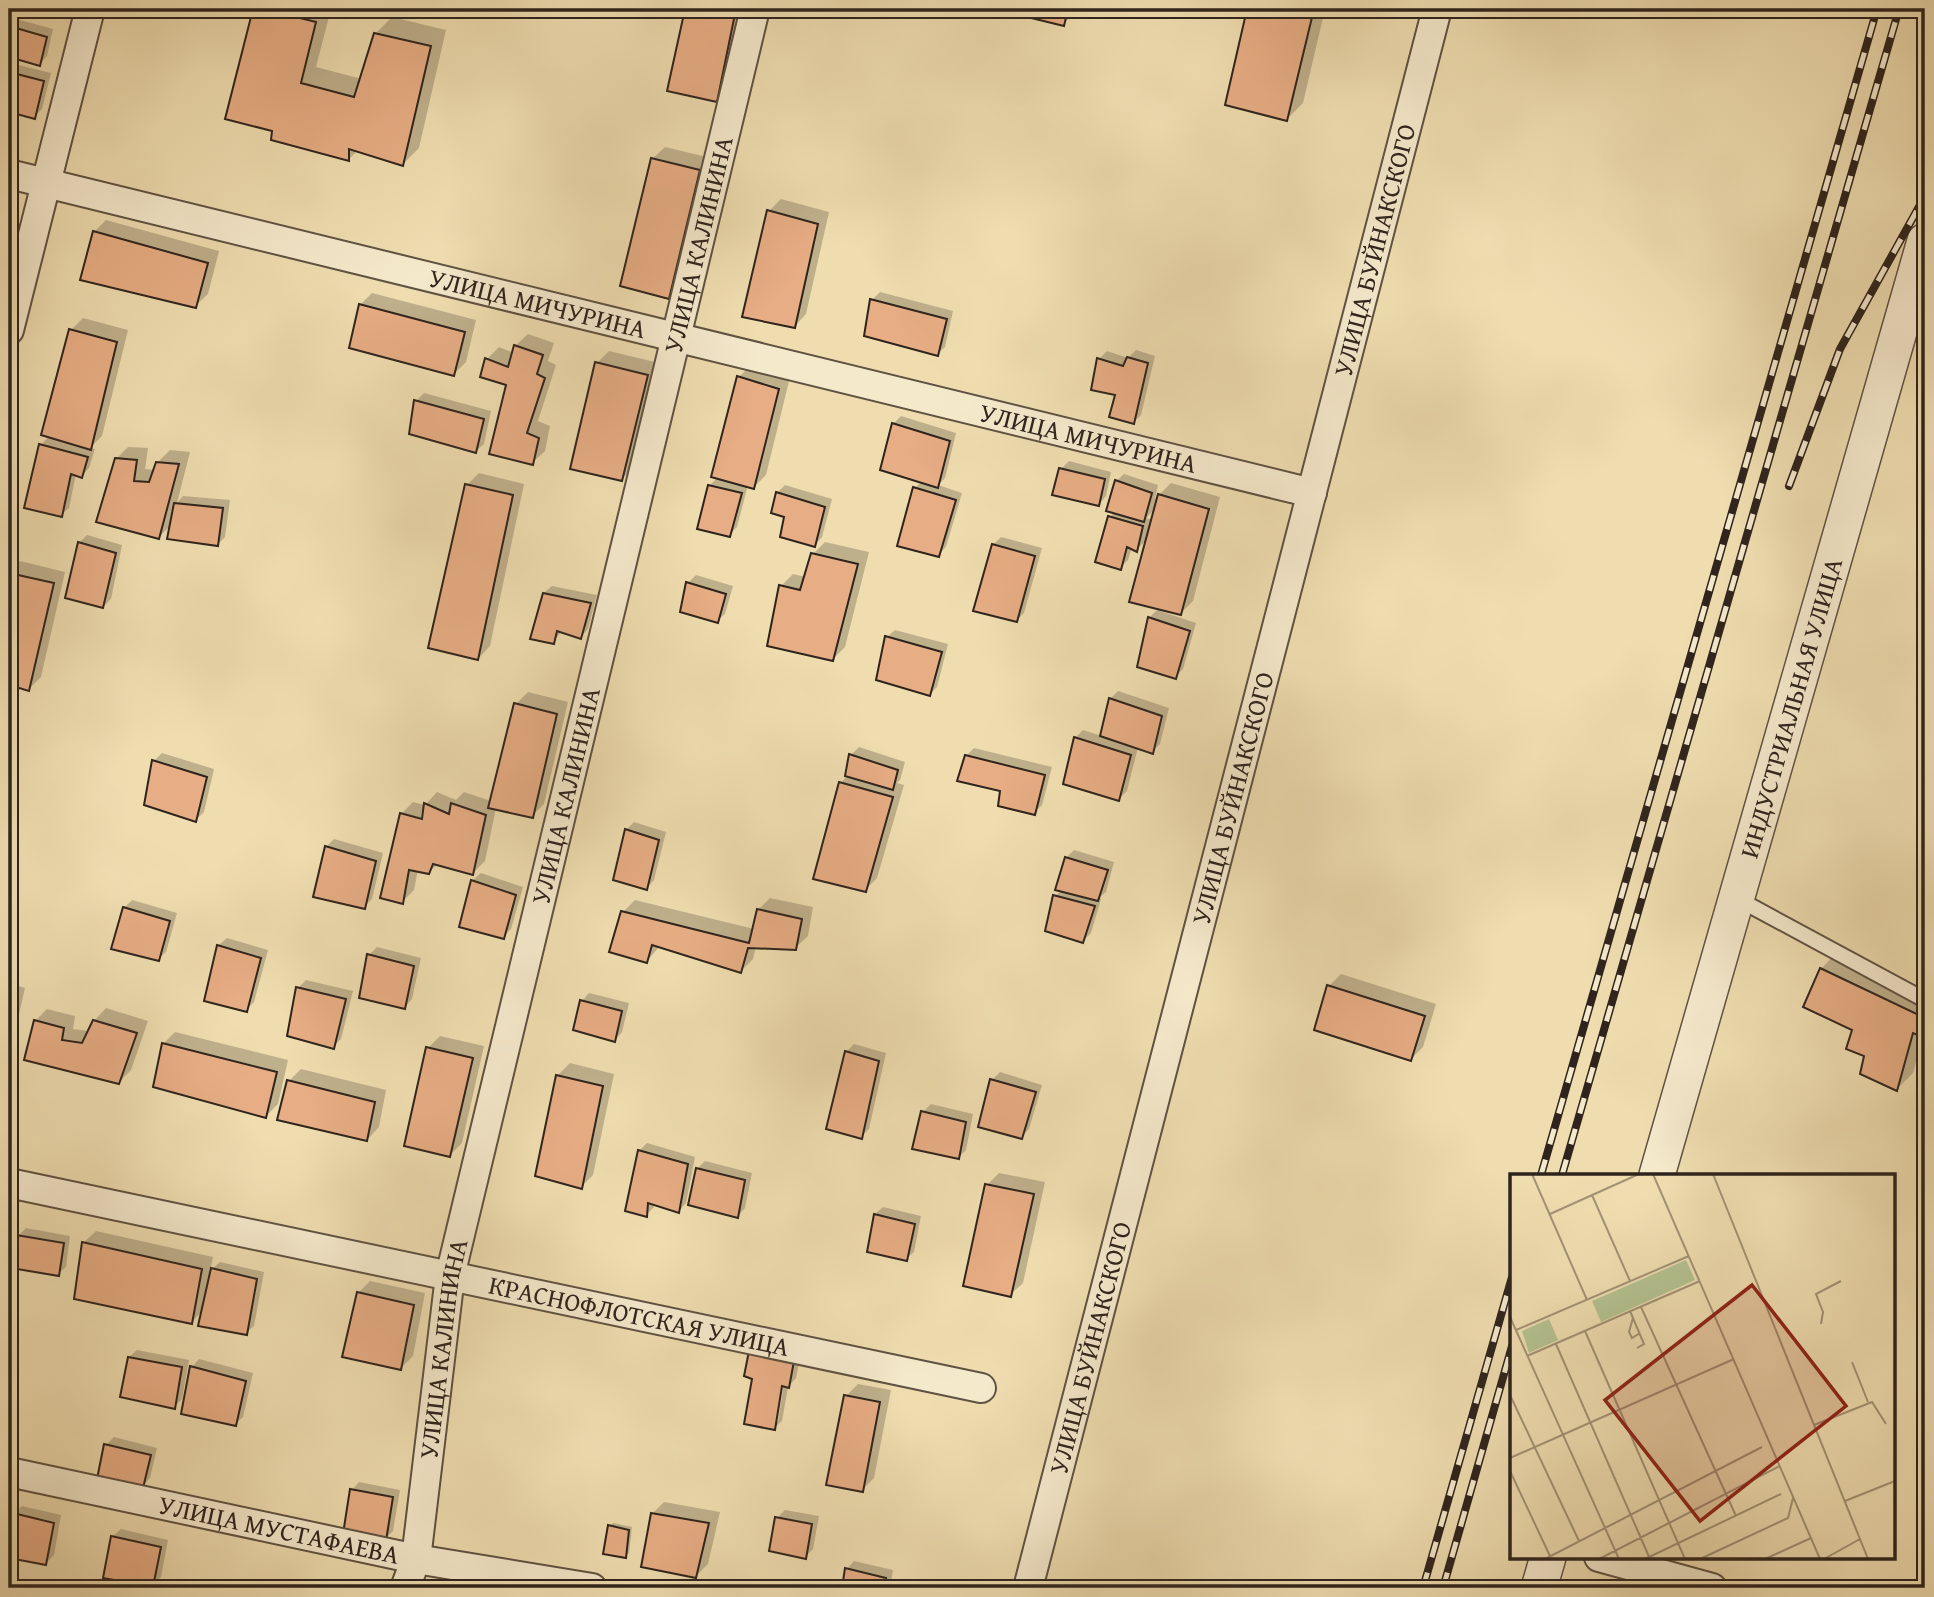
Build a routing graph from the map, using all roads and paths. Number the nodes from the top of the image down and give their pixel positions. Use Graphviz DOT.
graph roads {
  1 [pos="90,9"];
  2 [pos="755,9"];
  3 [pos="1437,9"];
  4 [pos="9,174"];
  5 [pos="46,183"];
  6 [pos="1925,241"];
  7 [pos="9,330"];
  8 [pos="676,338"];
  9 [pos="1312,493"];
  10 [pos="1737,899"];
  11 [pos="1925,1000"];
  12 [pos="1657,1174"];
  13 [pos="9,1184"];
  14 [pos="450,1276"];
  15 [pos="981,1388"];
  16 [pos="9,1472"];
  17 [pos="1548,1558"];
  18 [pos="1603,1558"];
  19 [pos="416,1559"];
  20 [pos="405,1588"];
  21 [pos="592,1588"];
  22 [pos="1028,1588"];
  23 [pos="1539,1588"];
  24 [pos="1712,1588"];
  1 -- 5 [label="street"];
  2 -- 8 [label="street, УЛИЦА КАЛИНИНА"];
  3 -- 9 [label="street, УЛИЦА БУЙНАКСКОГО"];
  4 -- 5 [label="street, УЛИЦА МИЧУРИНА"];
  5 -- 7 [label="street"];
  5 -- 8 [label="street, УЛИЦА МИЧУРИНА"];
  6 -- 10 [label="street, ИНДУСТРИАЛЬНАЯ УЛИЦА"];
  8 -- 9 [label="street, УЛИЦА МИЧУРИНА"];
  8 -- 14 [label="street, УЛИЦА КАЛИНИНА"];
  9 -- 22 [label="street, УЛИЦА БУЙНАКСКОГО"];
  10 -- 11 [label="lane"];
  10 -- 12 [label="street, ИНДУСТРИАЛЬНАЯ УЛИЦА"];
  13 -- 14 [label="street, КРАСНОФЛОТСКАЯ УЛИЦА"];
  14 -- 15 [label="street, КРАСНОФЛОТСКАЯ УЛИЦА"];
  14 -- 19 [label="street, УЛИЦА КАЛИНИНА"];
  16 -- 19 [label="street, УЛИЦА МУСТАФАЕВА"];
  17 -- 23 [label="street"];
  18 -- 24 [label="street"];
  19 -- 20 [label="street, УЛИЦА КАЛИНИНА"];
  19 -- 21 [label="street, УЛИЦА МУСТАФАЕВА"];
}
